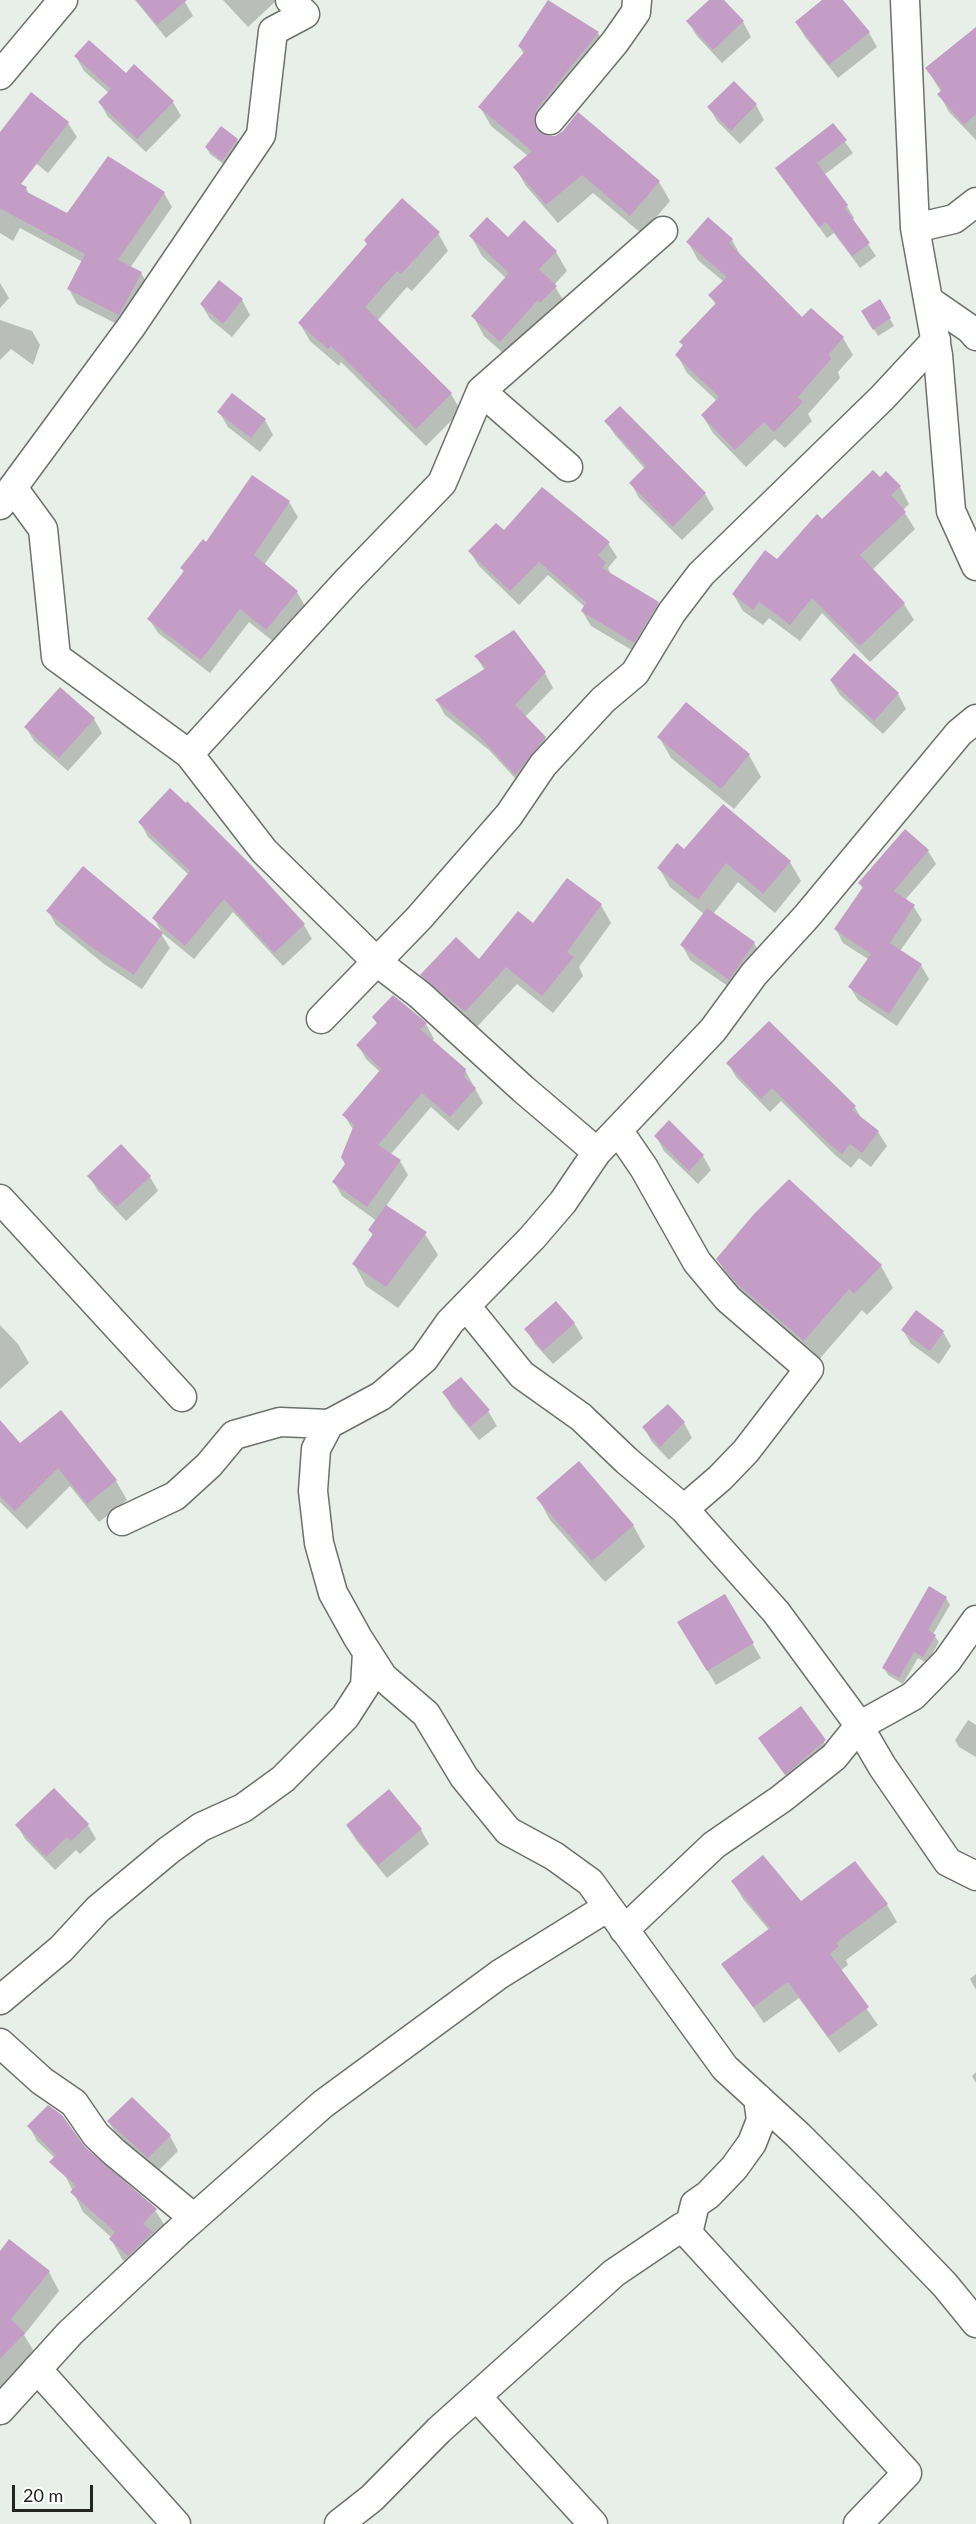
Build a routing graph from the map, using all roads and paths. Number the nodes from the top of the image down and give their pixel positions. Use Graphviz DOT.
graph roads {
  1 [pos="63,0"];
  2 [pos="290,0"];
  3 [pos="905,0"];
  4 [pos="641,4"];
  5 [pos="0,75"];
  6 [pos="550,120"];
  7 [pos="976,202"];
  8 [pos="915,228"];
  9 [pos="663,231"];
  10 [pos="928,300"];
  11 [pos="976,336"];
  12 [pos="936,340"];
  13 [pos="481,392"];
  14 [pos="568,467"];
  15 [pos="6,496"];
  16 [pos="976,566"];
  17 [pos="976,719"];
  18 [pos="189,754"];
  19 [pos="377,962"];
  20 [pos="321,1019"];
  21 [pos="618,1131"];
  22 [pos="597,1152"];
  23 [pos="3,1207"];
  24 [pos="466,1306"];
  25 [pos="182,1397"];
  26 [pos="329,1424"];
  27 [pos="684,1509"];
  28 [pos="122,1521"];
  29 [pos="976,1620"];
  30 [pos="368,1653"];
  31 [pos="859,1726"];
  32 [pos="976,1876"];
  33 [pos="608,1907"];
  34 [pos="624,1930"];
  35 [pos="0,2000"];
  36 [pos="0,2043"];
  37 [pos="758,2098"];
  38 [pos="194,2218"];
  39 [pos="688,2233"];
  40 [pos="976,2323"];
  41 [pos="37,2369"];
  42 [pos="477,2397"];
  43 [pos="0,2410"];
  44 [pos="176,2524"];
  45 [pos="339,2524"];
  46 [pos="593,2524"];
  47 [pos="858,2524"];
  1 -- 5 [label="street"];
  2 -- 15 [label="street"];
  3 -- 8 [label="street"];
  4 -- 6 [label="street"];
  7 -- 8 [label="street"];
  8 -- 10 [label="street"];
  9 -- 13 [label="street"];
  10 -- 11 [label="street"];
  10 -- 12 [label="street"];
  12 -- 16 [label="street"];
  12 -- 19 [label="street"];
  13 -- 14 [label="street"];
  13 -- 18 [label="street"];
  15 -- 18 [label="street"];
  17 -- 21 [label="street"];
  18 -- 19 [label="street"];
  19 -- 20 [label="street"];
  19 -- 22 [label="street"];
  21 -- 22 [label="street"];
  21 -- 27 [label="street"];
  22 -- 24 [label="street"];
  23 -- 25 [label="street"];
  24 -- 26 [label="street"];
  24 -- 27 [label="street"];
  26 -- 28 [label="street"];
  26 -- 30 [label="street"];
  27 -- 31 [label="street"];
  29 -- 31 [label="street"];
  30 -- 33 [label="street"];
  30 -- 35 [label="street"];
  31 -- 32 [label="street"];
  31 -- 34 [label="street"];
  33 -- 34 [label="street"];
  33 -- 38 [label="street"];
  34 -- 37 [label="street"];
  36 -- 38 [label="street"];
  37 -- 39 [label="street"];
  37 -- 40 [label="street"];
  38 -- 41 [label="street"];
  39 -- 42 [label="street"];
  39 -- 47 [label="street"];
  41 -- 43 [label="street"];
  41 -- 44 [label="street"];
  42 -- 45 [label="street"];
  42 -- 46 [label="street"];
}
